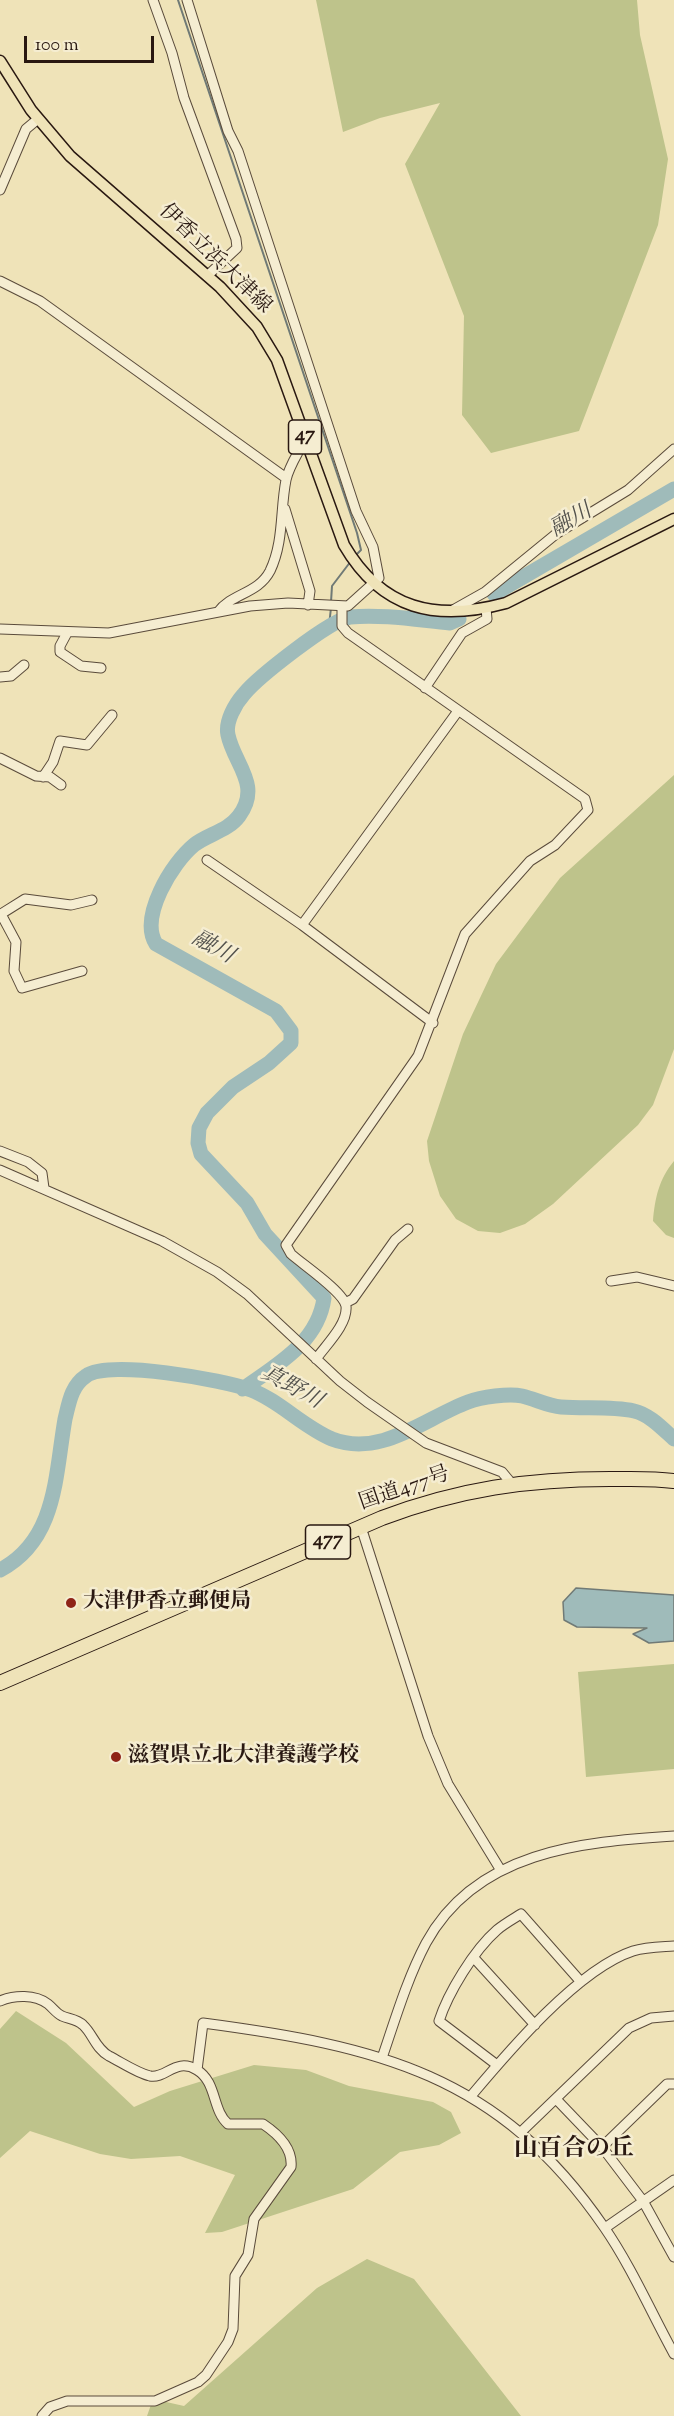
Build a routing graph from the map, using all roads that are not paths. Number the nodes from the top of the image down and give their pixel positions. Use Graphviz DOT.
graph roads {
  1 [pos="153,0"];
  2 [pos="187,0"];
  3 [pos="0,61"];
  4 [pos="38,119"];
  5 [pos="0,190"];
  6 [pos="207,276"];
  7 [pos="0,281"];
  8 [pos="305,439"];
  9 [pos="674,449"];
  10 [pos="286,478"];
  11 [pos="284,503"];
  12 [pos="674,519"];
  13 [pos="374,585"];
  14 [pos="308,605"];
  15 [pos="342,606"];
  16 [pos="486,608"];
  17 [pos="218,612"];
  18 [pos="451,612"];
  19 [pos="0,629"];
  20 [pos="66,633"];
  21 [pos="24,665"];
  22 [pos="100,668"];
  23 [pos="0,676"];
  24 [pos="425,688"];
  25 [pos="458,711"];
  26 [pos="112,715"];
  27 [pos="0,758"];
  28 [pos="43,777"];
  29 [pos="61,785"];
  30 [pos="207,860"];
  31 [pos="92,900"];
  32 [pos="0,914"];
  33 [pos="302,925"];
  34 [pos="82,971"];
  35 [pos="433,1023"];
  36 [pos="0,1151"];
  37 [pos="0,1170"];
  38 [pos="44,1188"];
  39 [pos="408,1229"];
  40 [pos="611,1281"];
  41 [pos="674,1286"];
  42 [pos="345,1303"];
  43 [pos="316,1359"];
  44 [pos="674,1481"];
  45 [pos="512,1484"];
  46 [pos="361,1527"];
  47 [pos="0,1683"];
  48 [pos="674,1836"];
  49 [pos="500,1869"];
  50 [pos="674,1946"];
  51 [pos="474,1958"];
  52 [pos="581,1982"];
  53 [pos="0,2001"];
  54 [pos="674,2016"];
  55 [pos="535,2025"];
  56 [pos="382,2058"];
  57 [pos="497,2065"];
  58 [pos="197,2070"];
  59 [pos="674,2084"];
  60 [pos="471,2096"];
  61 [pos="556,2098"];
  62 [pos="521,2132"];
  63 [pos="602,2147"];
  64 [pos="674,2180"];
  65 [pos="643,2201"];
  66 [pos="605,2228"];
  67 [pos="674,2257"];
  68 [pos="674,2354"];
  69 [pos="42,2416"];
  1 -- 6 [label="street"];
  2 -- 13 [label="street"];
  3 -- 4 [label="main road, 伊香立浜大津線 / 47"];
  4 -- 5 [label="street"];
  4 -- 6 [label="main road, 伊香立浜大津線 / 47"];
  6 -- 8 [label="main road, 伊香立浜大津線 / 47"];
  7 -- 10 [label="street"];
  8 -- 10 [label="street"];
  8 -- 13 [label="main road, 伊香立浜大津線 / 47"];
  9 -- 18 [label="street"];
  10 -- 11 [label="street"];
  11 -- 14 [label="street"];
  11 -- 17 [label="street"];
  12 -- 16 [label="main road, 伊香立浜大津線 / 47"];
  13 -- 15 [label="street"];
  13 -- 18 [label="main road, 伊香立浜大津線 / 47"];
  14 -- 15 [label="street"];
  14 -- 17 [label="street"];
  15 -- 24 [label="street"];
  16 -- 18 [label="main road, 伊香立浜大津線 / 47"];
  16 -- 24 [label="street"];
  17 -- 20 [label="street"];
  19 -- 20 [label="street"];
  20 -- 22 [label="street"];
  21 -- 23 [label="street"];
  24 -- 25 [label="street"];
  25 -- 33 [label="street"];
  25 -- 35 [label="street"];
  26 -- 28 [label="street"];
  27 -- 28 [label="street"];
  28 -- 29 [label="street"];
  30 -- 33 [label="street"];
  31 -- 32 [label="street"];
  32 -- 34 [label="street"];
  33 -- 35 [label="street"];
  35 -- 42 [label="street"];
  36 -- 38 [label="street"];
  37 -- 38 [label="street"];
  38 -- 43 [label="street"];
  39 -- 42 [label="street"];
  40 -- 41 [label="street"];
  42 -- 43 [label="street"];
  43 -- 45 [label="street"];
  44 -- 45 [label="highway, 国道477号 / 477"];
  45 -- 46 [label="highway, 国道477号 / 477"];
  46 -- 47 [label="highway, 国道477号 / 477"];
  46 -- 49 [label="street"];
  48 -- 49 [label="street"];
  49 -- 56 [label="street"];
  50 -- 52 [label="street"];
  51 -- 52 [label="street"];
  51 -- 55 [label="street"];
  51 -- 57 [label="street"];
  52 -- 55 [label="street"];
  53 -- 58 [label="street"];
  54 -- 61 [label="street"];
  55 -- 57 [label="street"];
  56 -- 58 [label="street"];
  56 -- 60 [label="street"];
  57 -- 60 [label="street"];
  58 -- 69 [label="street"];
  59 -- 63 [label="street"];
  60 -- 62 [label="street"];
  61 -- 62 [label="street"];
  61 -- 63 [label="street"];
  62 -- 66 [label="street"];
  63 -- 65 [label="street"];
  64 -- 65 [label="street"];
  65 -- 66 [label="street"];
  65 -- 67 [label="street"];
  66 -- 68 [label="street"];
}
